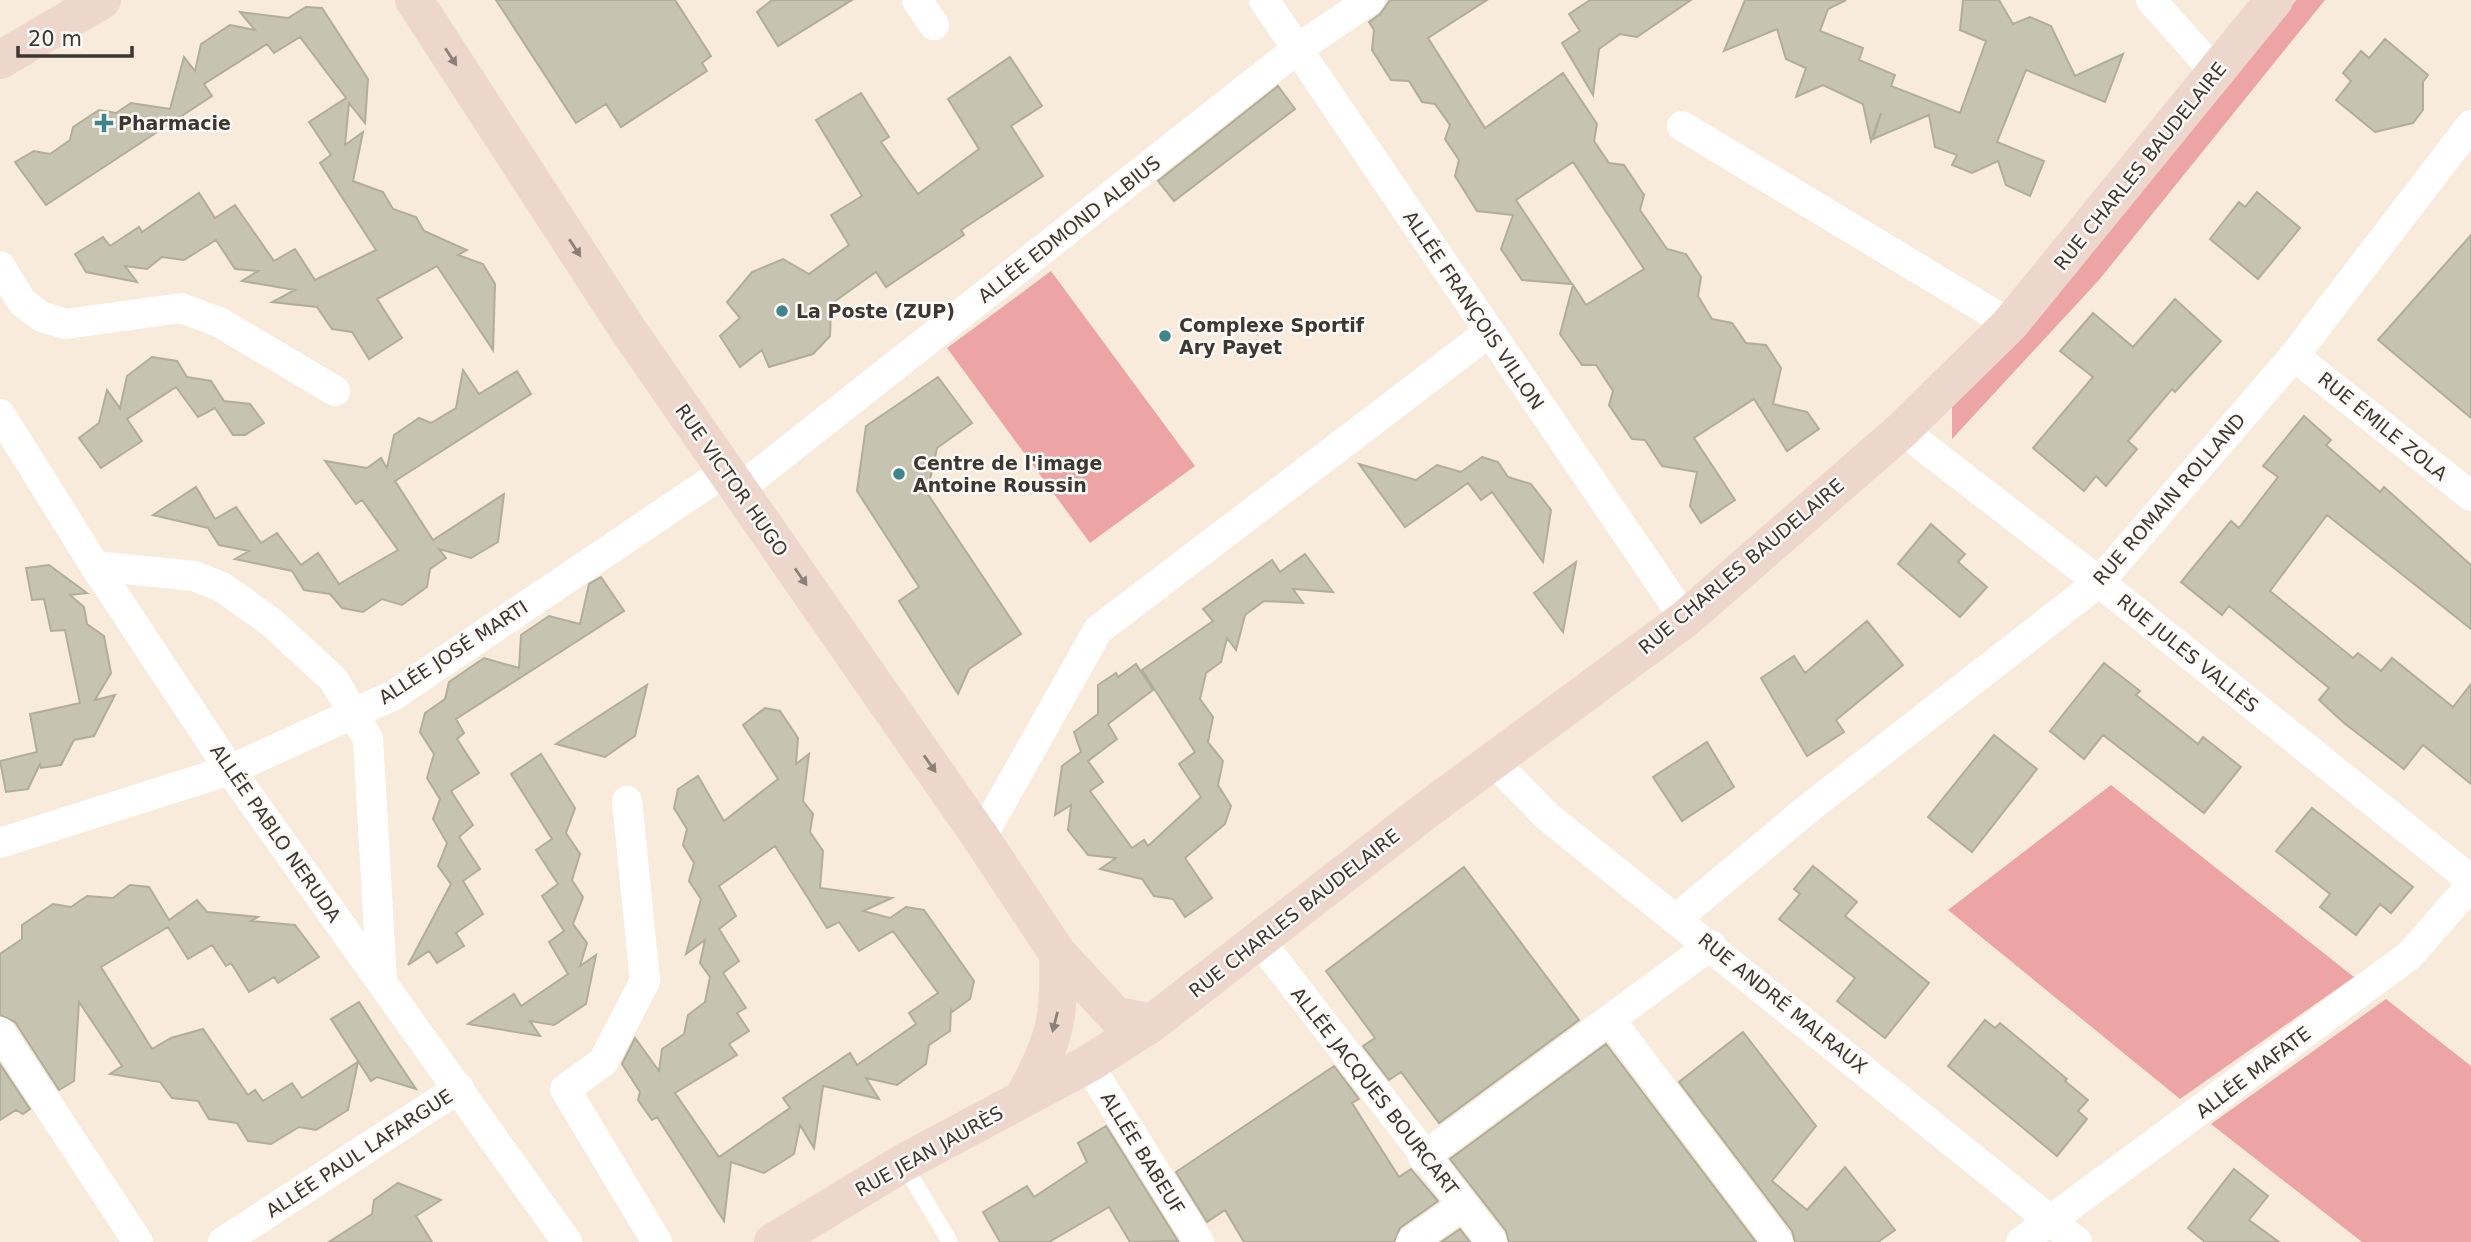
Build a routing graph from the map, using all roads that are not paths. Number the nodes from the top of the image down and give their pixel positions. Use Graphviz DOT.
graph roads {
  1 [pos="102,0"];
  2 [pos="414,0"];
  3 [pos="917,0"];
  4 [pos="1264,0"];
  5 [pos="1370,0"];
  6 [pos="2151,0"];
  7 [pos="2274,0"];
  8 [pos="934,25"];
  9 [pos="1297,49"];
  10 [pos="0,60"];
  11 [pos="2217,74"];
  12 [pos="2471,125"];
  13 [pos="1682,126"];
  14 [pos="0,266"];
  15 [pos="2010,324"];
  16 [pos="1488,333"];
  17 [pos="2294,356"];
  18 [pos="335,391"];
  19 [pos="0,414"];
  20 [pos="1902,430"];
  21 [pos="732,480"];
  22 [pos="2471,496"];
  23 [pos="95,566"];
  24 [pos="2099,582"];
  25 [pos="1685,619"];
  26 [pos="354,711"];
  27 [pos="1492,760"];
  28 [pos="230,770"];
  29 [pos="627,801"];
  30 [pos="981,838"];
  31 [pos="0,843"];
  32 [pos="2471,883"];
  33 [pos="1677,918"];
  34 [pos="1259,940"];
  35 [pos="1711,946"];
  36 [pos="1058,954"];
  37 [pos="383,982"];
  38 [pos="1611,1021"];
  39 [pos="1152,1023"];
  40 [pos="0,1032"];
  41 [pos="1088,1064"];
  42 [pos="459,1088"];
  43 [pos="1023,1098"];
  44 [pos="1423,1157"];
  45 [pos="903,1163"];
  46 [pos="1463,1205"];
  47 [pos="2049,1219"];
  48 [pos="138,1242"];
  49 [pos="223,1242"];
  50 [pos="567,1242"];
  51 [pos="657,1242"];
  52 [pos="773,1242"];
  53 [pos="950,1242"];
  54 [pos="1199,1242"];
  55 [pos="1411,1242"];
  56 [pos="1492,1242"];
  57 [pos="1778,1242"];
  58 [pos="2021,1242"];
  59 [pos="2077,1242"];
  1 -- 10 [label="street"];
  2 -- 21 [label="street, RUE VICTOR HUGO, one-way"];
  3 -- 8 [label="street"];
  4 -- 9 [label="street, ALLÉE FRANÇOIS VILLON"];
  5 -- 9 [label="street, ALLÉE EDMOND ALBIUS"];
  6 -- 11 [label="street"];
  7 -- 11 [label="street, RUE CHARLES BAUDELAIRE"];
  9 -- 16 [label="street, ALLÉE FRANÇOIS VILLON"];
  9 -- 21 [label="street, ALLÉE EDMOND ALBIUS"];
  11 -- 15 [label="street, RUE CHARLES BAUDELAIRE"];
  12 -- 17 [label="street, RUE ROMAIN ROLLAND"];
  13 -- 15 [label="street"];
  14 -- 18 [label="street"];
  15 -- 20 [label="street, RUE CHARLES BAUDELAIRE"];
  16 -- 25 [label="street, ALLÉE FRANÇOIS VILLON"];
  16 -- 30 [label="street"];
  17 -- 22 [label="street, RUE ÉMILE ZOLA"];
  17 -- 24 [label="street, RUE ROMAIN ROLLAND"];
  19 -- 23 [label="street, ALLÉE PABLO NERUDA"];
  20 -- 24 [label="street, RUE JULES VALLÈS"];
  20 -- 25 [label="street, RUE CHARLES BAUDELAIRE"];
  21 -- 26 [label="street, ALLÉE JOSÉ MARTI"];
  21 -- 30 [label="street, RUE VICTOR HUGO, one-way"];
  23 -- 26 [label="street"];
  23 -- 28 [label="street, ALLÉE PABLO NERUDA"];
  24 -- 32 [label="street, RUE JULES VALLÈS"];
  24 -- 33 [label="street, RUE ROMAIN ROLLAND"];
  25 -- 27 [label="street, RUE CHARLES BAUDELAIRE"];
  26 -- 28 [label="street, ALLÉE JOSÉ MARTI"];
  26 -- 37 [label="street"];
  27 -- 33 [label="street, RUE ANDRÉ MALRAUX"];
  27 -- 34 [label="street, RUE CHARLES BAUDELAIRE"];
  28 -- 31 [label="street, ALLÉE JOSÉ MARTI"];
  28 -- 37 [label="street, ALLÉE PABLO NERUDA"];
  29 -- 51 [label="street"];
  30 -- 36 [label="street, RUE VICTOR HUGO"];
  32 -- 47 [label="street, ALLÉE MAFATE"];
  33 -- 35 [label="street, RUE ANDRÉ MALRAUX"];
  34 -- 39 [label="street, RUE CHARLES BAUDELAIRE"];
  34 -- 44 [label="street, ALLÉE JACQUES BOURCART"];
  35 -- 38 [label="street"];
  35 -- 47 [label="street, RUE ANDRÉ MALRAUX"];
  36 -- 39 [label="street, RUE VICTOR HUGO"];
  36 -- 43 [label="street, one-way"];
  37 -- 42 [label="street, ALLÉE PABLO NERUDA"];
  38 -- 44 [label="street"];
  38 -- 57 [label="street"];
  39 -- 41 [label="street, RUE CHARLES BAUDELAIRE"];
  40 -- 48 [label="street"];
  41 -- 43 [label="street, RUE JEAN JAURÈS"];
  41 -- 54 [label="street, ALLÉE BABEUF"];
  42 -- 49 [label="street, ALLÉE PAUL LAFARGUE"];
  42 -- 50 [label="street, ALLÉE PABLO NERUDA"];
  43 -- 45 [label="street, RUE JEAN JAURÈS"];
  44 -- 46 [label="street, ALLÉE JACQUES BOURCART"];
  45 -- 52 [label="street, RUE JEAN JAURÈS"];
  45 -- 53 [label="lane"];
  46 -- 55 [label="street"];
  46 -- 56 [label="street, ALLÉE JACQUES BOURCART"];
  47 -- 58 [label="street, ALLÉE MAFATE"];
  47 -- 59 [label="street, RUE ANDRÉ MALRAUX"];
}
